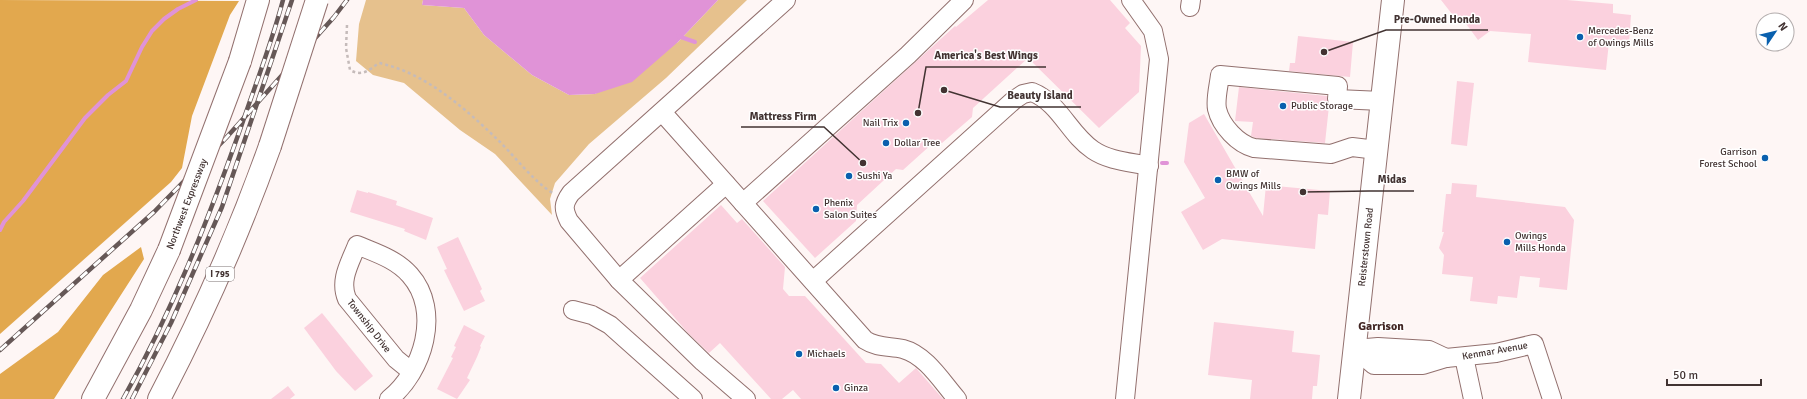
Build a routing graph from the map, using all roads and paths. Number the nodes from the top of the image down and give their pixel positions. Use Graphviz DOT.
graph roads {
  1 [pos="258,0"];
  2 [pos="317,0"];
  3 [pos="786,0"];
  4 [pos="964,0"];
  5 [pos="1131,0"];
  6 [pos="1393,0"];
  7 [pos="347,25"];
  8 [pos="1382,102"];
  9 [pos="662,112"];
  10 [pos="1377,150"];
  11 [pos="1149,166"];
  12 [pos="726,184"];
  13 [pos="565,201"];
  14 [pos="743,203"];
  15 [pos="619,280"];
  16 [pos="813,281"];
  17 [pos="573,310"];
  18 [pos="1355,349"];
  19 [pos="1464,357"];
  20 [pos="412,372"];
  21 [pos="93,399"];
  22 [pos="159,399"];
  23 [pos="389,399"];
  24 [pos="693,399"];
  25 [pos="746,399"];
  26 [pos="957,399"];
  27 [pos="1125,399"];
  28 [pos="1349,399"];
  29 [pos="1473,399"];
  30 [pos="1552,399"];
  1 -- 21 [label="main road, Northwest Expressway, bridge"];
  2 -- 22 [label="main road, I 795, bridge"];
  3 -- 9 [label="street"];
  4 -- 14 [label="street"];
  5 -- 11 [label="street"];
  6 -- 8 [label="main road, Reisterstown Road"];
  7 -- 13 [label="path"];
  8 -- 10 [label="main road, Reisterstown Road"];
  8 -- 10 [label="street"];
  9 -- 12 [label="street"];
  9 -- 13 [label="street"];
  10 -- 18 [label="main road, Reisterstown Road"];
  11 -- 16 [label="street"];
  11 -- 27 [label="street"];
  12 -- 14 [label="street"];
  12 -- 15 [label="street"];
  13 -- 15 [label="street"];
  14 -- 16 [label="street"];
  15 -- 25 [label="street"];
  16 -- 26 [label="street"];
  17 -- 24 [label="street"];
  18 -- 19 [label="street, Kenmar Avenue"];
  18 -- 28 [label="main road, Reisterstown Road"];
  19 -- 29 [label="street"];
  19 -- 30 [label="street, Kenmar Avenue"];
  20 -- 20 [label="street, Township Drive"];
  20 -- 23 [label="street, Township Drive"];
}
